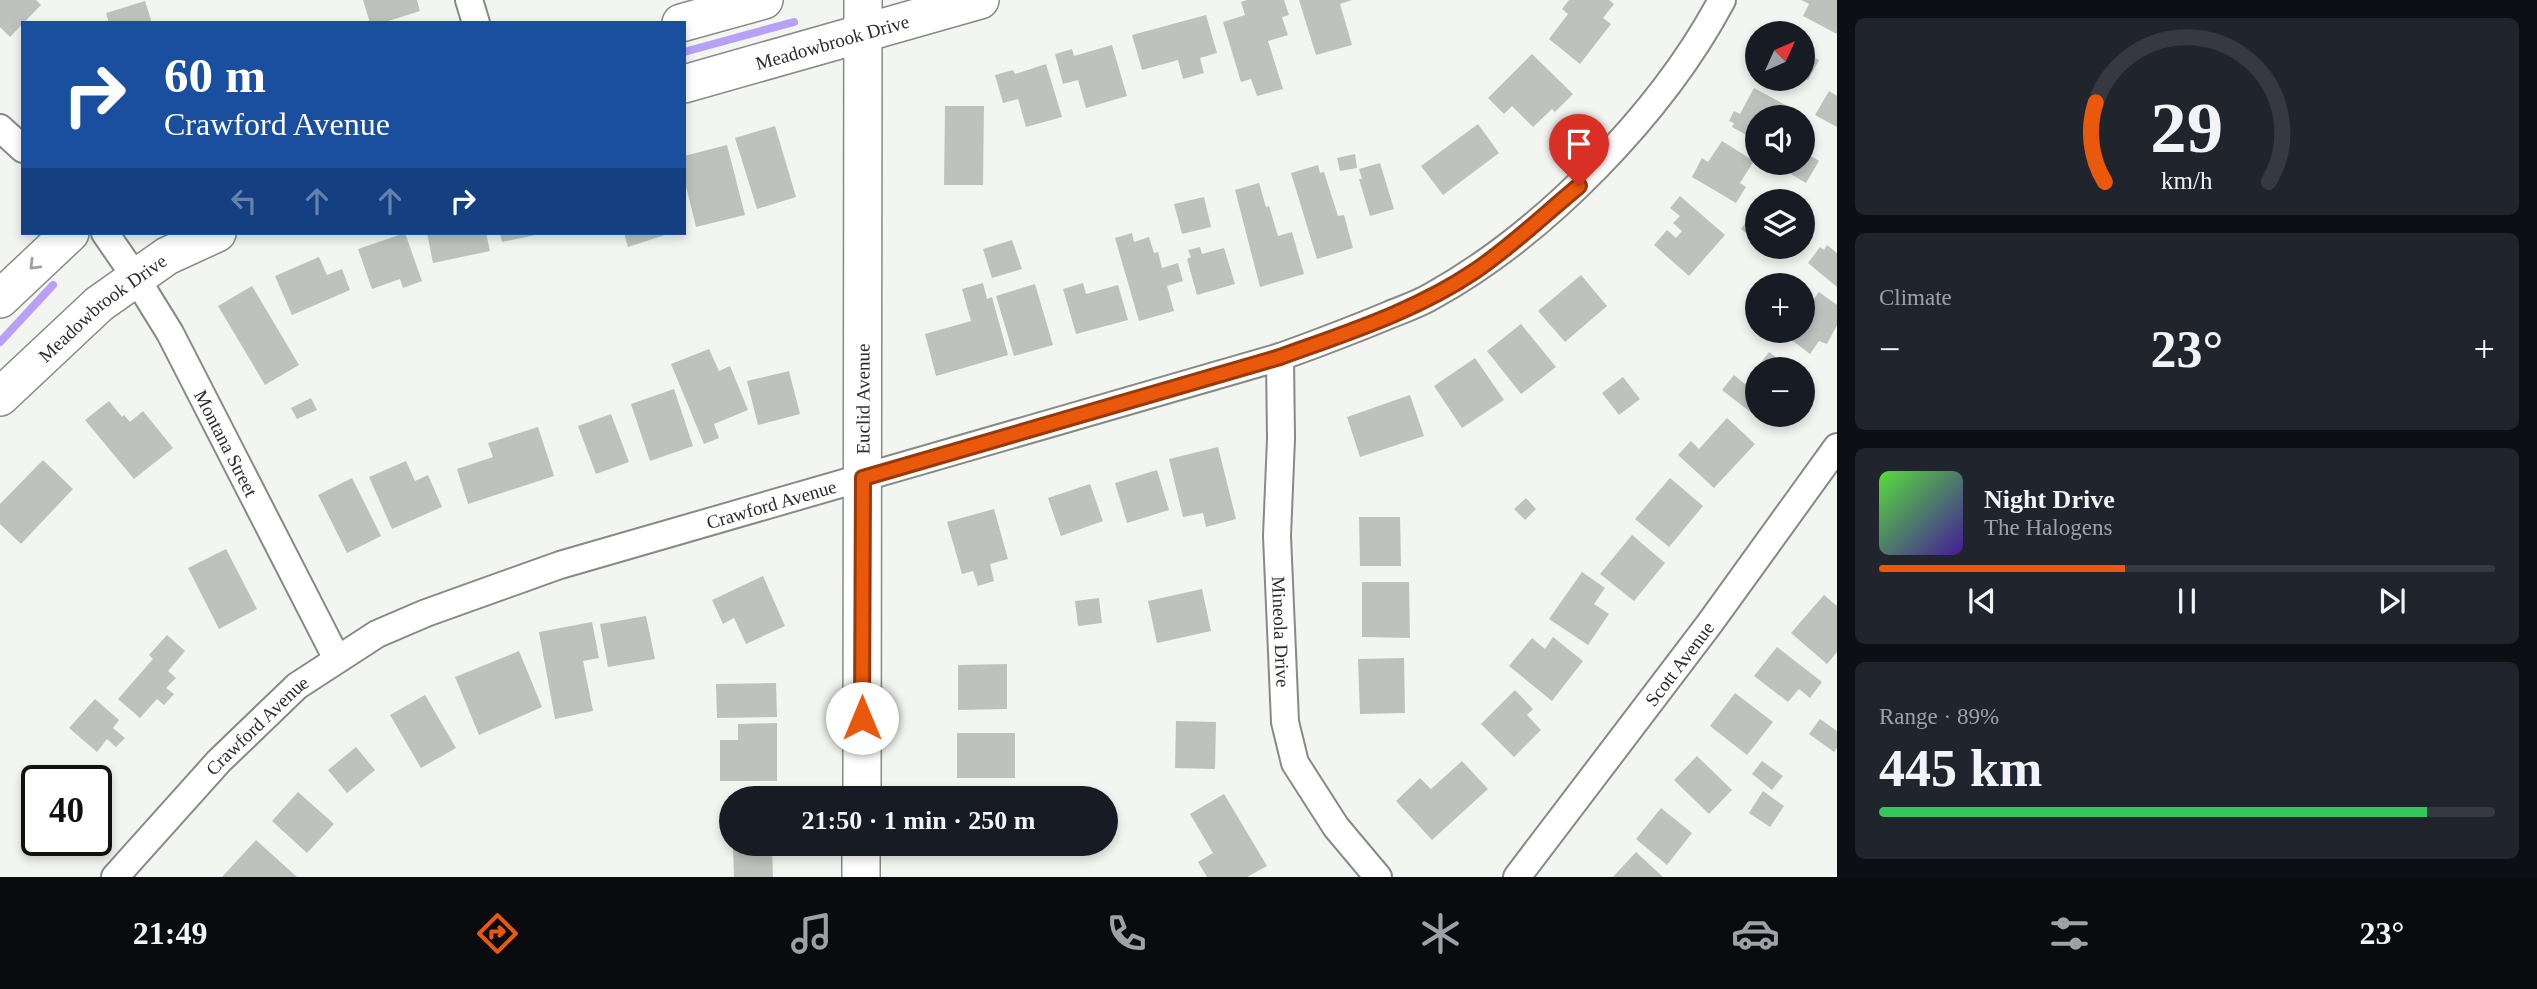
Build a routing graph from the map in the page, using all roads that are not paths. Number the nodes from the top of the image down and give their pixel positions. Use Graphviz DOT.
graph roads {
  1 [pos="469,0"];
  2 [pos="764,0"];
  3 [pos="979,0"];
  4 [pos="1722,0"];
  5 [pos="863,17"];
  6 [pos="475,21"];
  7 [pos="686,22"];
  8 [pos="686,83"];
  9 [pos="0,128"];
  10 [pos="21,147"];
  11 [pos="68,235"];
  12 [pos="106,235"];
  13 [pos="213,235"];
  14 [pos="136,278"];
  15 [pos="0,299"];
  16 [pos="1280,357"];
  17 [pos="0,397"];
  18 [pos="1837,447"];
  19 [pos="863,478"];
  20 [pos="337,659"];
  21 [pos="862,786"];
  22 [pos="861,856"];
  23 [pos="115,877"];
  24 [pos="861,877"];
  25 [pos="1378,877"];
  26 [pos="1517,877"];
  1 -- 6 [label="street"];
  2 -- 7 [label="street"];
  3 -- 5 [label="street, Meadowbrook Drive"];
  4 -- 16 [label="street, Crawford Avenue"];
  5 -- 8 [label="street, Meadowbrook Drive"];
  5 -- 19 [label="street, Euclid Avenue"];
  9 -- 10 [label="street"];
  11 -- 15 [label="street, one-way"];
  12 -- 14 [label="street, Montana Street"];
  13 -- 14 [label="street, Meadowbrook Drive"];
  14 -- 17 [label="street, Meadowbrook Drive"];
  14 -- 20 [label="street, Montana Street"];
  16 -- 19 [label="street, Crawford Avenue"];
  16 -- 25 [label="street, Mineola Drive"];
  18 -- 26 [label="street, Scott Avenue"];
  19 -- 20 [label="street, Crawford Avenue"];
  19 -- 21 [label="street, Euclid Avenue"];
  20 -- 23 [label="street, Crawford Avenue"];
  22 -- 24 [label="street"];
}
